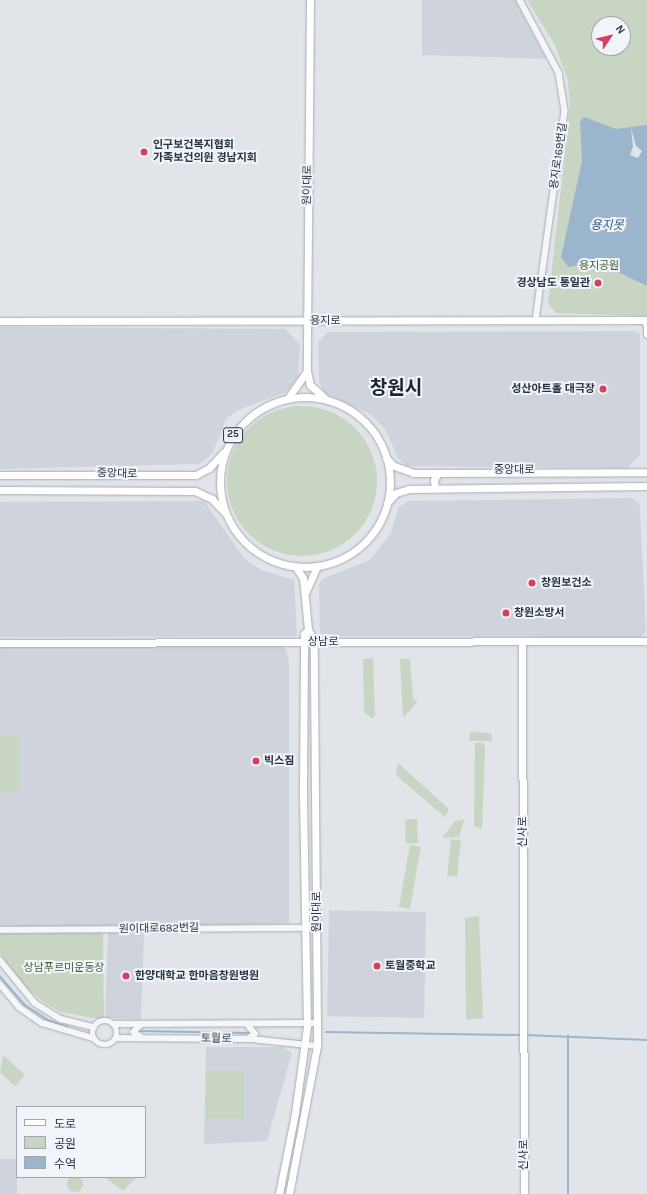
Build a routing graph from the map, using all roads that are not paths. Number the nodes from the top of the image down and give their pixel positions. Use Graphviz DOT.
graph roads {
  1 [pos="310,0"];
  2 [pos="520,0"];
  3 [pos="0,321"];
  4 [pos="307,321"];
  5 [pos="536,321"];
  6 [pos="647,325"];
  7 [pos="647,334"];
  8 [pos="307,371"];
  9 [pos="288,398"];
  10 [pos="337,403"];
  11 [pos="225,450"];
  12 [pos="386,458"];
  13 [pos="647,472"];
  14 [pos="438,473"];
  15 [pos="0,475"];
  16 [pos="647,486"];
  17 [pos="435,488"];
  18 [pos="0,490"];
  19 [pos="387,503"];
  20 [pos="226,514"];
  21 [pos="295,566"];
  22 [pos="317,566"];
  23 [pos="306,591"];
  24 [pos="308,629"];
  25 [pos="647,641"];
  26 [pos="304,642"];
  27 [pos="314,642"];
  28 [pos="522,642"];
  29 [pos="0,643"];
  30 [pos="307,928"];
  31 [pos="317,928"];
  32 [pos="0,930"];
  33 [pos="0,960"];
  34 [pos="0,984"];
  35 [pos="70,1022"];
  36 [pos="317,1023"];
  37 [pos="114,1024"];
  38 [pos="141,1025"];
  39 [pos="249,1026"];
  40 [pos="307,1026"];
  41 [pos="94,1027"];
  42 [pos="67,1033"];
  43 [pos="94,1038"];
  44 [pos="116,1038"];
  45 [pos="143,1038"];
  46 [pos="247,1039"];
  47 [pos="306,1043"];
  48 [pos="317,1046"];
  49 [pos="279,1194"];
  50 [pos="289,1194"];
  51 [pos="524,1194"];
  1 -- 4 [label="main road, 원이대로"];
  2 -- 5 [label="street, 용지로169번길"];
  3 -- 4 [label="main road, 용지로"];
  4 -- 5 [label="main road, 용지로"];
  4 -- 8 [label="main road, 원이대로"];
  5 -- 6 [label="main road, 용지로"];
  6 -- 7 [label="main road"];
  8 -- 9 [label="main road"];
  8 -- 10 [label="main road, 원이대로"];
  9 -- 10 [label="main road, 25"];
  9 -- 11 [label="main road, 25"];
  10 -- 12 [label="main road, 25"];
  11 -- 15 [label="main road, 중앙대로"];
  11 -- 20 [label="main road, 25"];
  12 -- 14 [label="main road, 중앙대로"];
  12 -- 19 [label="main road, 25"];
  13 -- 14 [label="main road, 중앙대로"];
  14 -- 17 [label="main road"];
  16 -- 17 [label="main road, 중앙대로"];
  17 -- 19 [label="main road, 중앙대로"];
  18 -- 20 [label="main road, 중앙대로"];
  19 -- 22 [label="main road, 25"];
  20 -- 21 [label="main road, 25"];
  21 -- 22 [label="main road, 25"];
  21 -- 23 [label="main road, 원이대로"];
  22 -- 23 [label="main road, 원이대로"];
  23 -- 24 [label="main road, 원이대로"];
  24 -- 26 [label="main road, 원이대로"];
  24 -- 27 [label="main road, 원이대로"];
  25 -- 28 [label="main road, 상남로"];
  26 -- 27 [label="main road, 상남로"];
  26 -- 29 [label="main road, 상남로"];
  26 -- 30 [label="main road, 원이대로"];
  27 -- 28 [label="main road, 상남로"];
  27 -- 31 [label="main road, 원이대로"];
  28 -- 51 [label="main road, 신사로"];
  30 -- 31 [label="street, 원이대로682번길"];
  30 -- 32 [label="street, 원이대로682번길"];
  30 -- 40 [label="main road, 원이대로"];
  31 -- 36 [label="main road, 원이대로"];
  33 -- 35 [label="street"];
  34 -- 42 [label="street"];
  35 -- 41 [label="street"];
  35 -- 42 [label="street"];
  36 -- 40 [label="street, 토월로"];
  36 -- 48 [label="main road, 원이대로"];
  37 -- 38 [label="street, 토월로"];
  37 -- 41 [label="street"];
  37 -- 44 [label="street"];
  38 -- 39 [label="street, 토월로"];
  38 -- 45 [label="street"];
  39 -- 40 [label="street, 토월로"];
  39 -- 46 [label="street"];
  40 -- 47 [label="main road, 원이대로"];
  41 -- 43 [label="street"];
  42 -- 43 [label="street"];
  43 -- 44 [label="street"];
  44 -- 45 [label="street, 토월로"];
  45 -- 46 [label="street, 토월로"];
  46 -- 47 [label="street, 토월로"];
  47 -- 48 [label="street, 토월로"];
  47 -- 49 [label="main road, 원이대로"];
  48 -- 50 [label="main road, 원이대로"];
}
